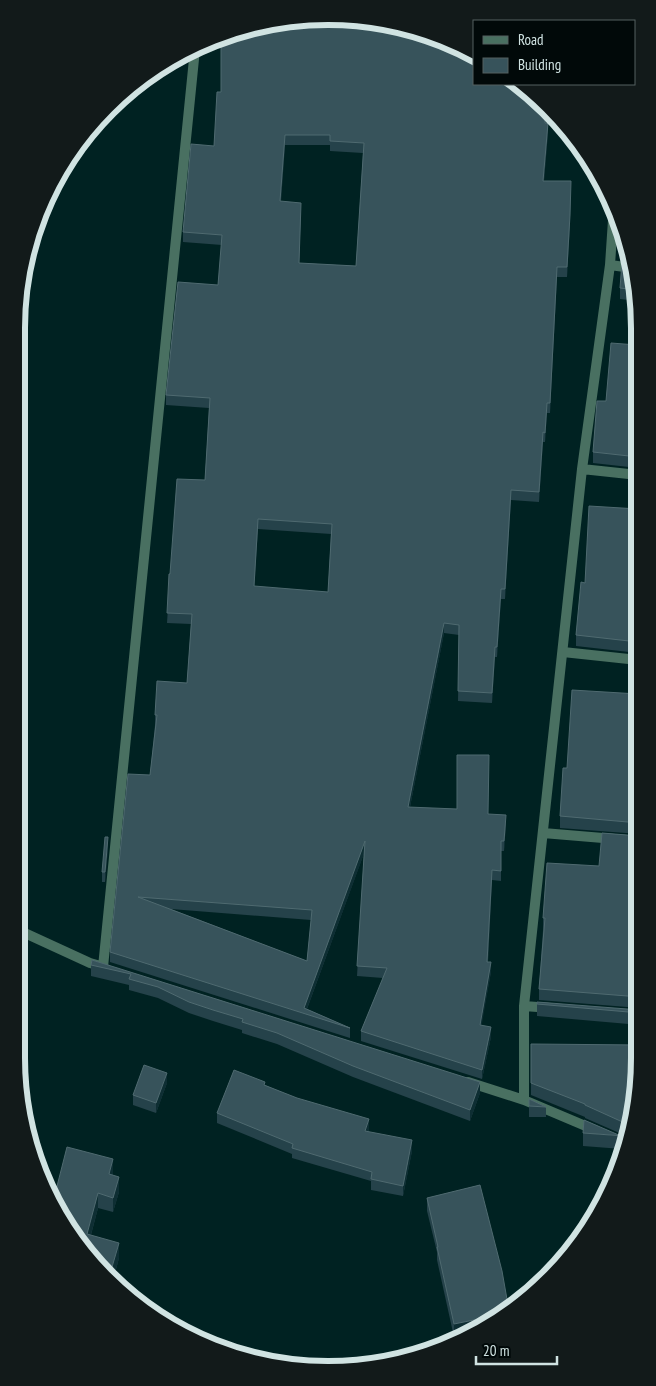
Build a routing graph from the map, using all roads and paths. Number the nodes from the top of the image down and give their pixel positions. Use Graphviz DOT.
graph roads {
  1 [pos="195,55"];
  2 [pos="613,225"];
  3 [pos="610,265"];
  4 [pos="625,267"];
  5 [pos="582,469"];
  6 [pos="631,474"];
  7 [pos="563,652"];
  8 [pos="631,659"];
  9 [pos="543,833"];
  10 [pos="631,840"];
  11 [pos="25,933"];
  12 [pos="524,1006"];
  13 [pos="563,1009"];
  14 [pos="459,1079"];
  15 [pos="524,1100"];
  16 [pos="605,1134"];
  1 -- 11 [label="street"];
  2 -- 3 [label="street"];
  3 -- 4 [label="street"];
  3 -- 5 [label="street"];
  5 -- 6 [label="street"];
  5 -- 7 [label="street"];
  7 -- 8 [label="street"];
  7 -- 9 [label="street"];
  9 -- 10 [label="street"];
  9 -- 12 [label="street"];
  12 -- 13 [label="street"];
  12 -- 15 [label="street"];
  14 -- 15 [label="street"];
  15 -- 16 [label="street"];
}
